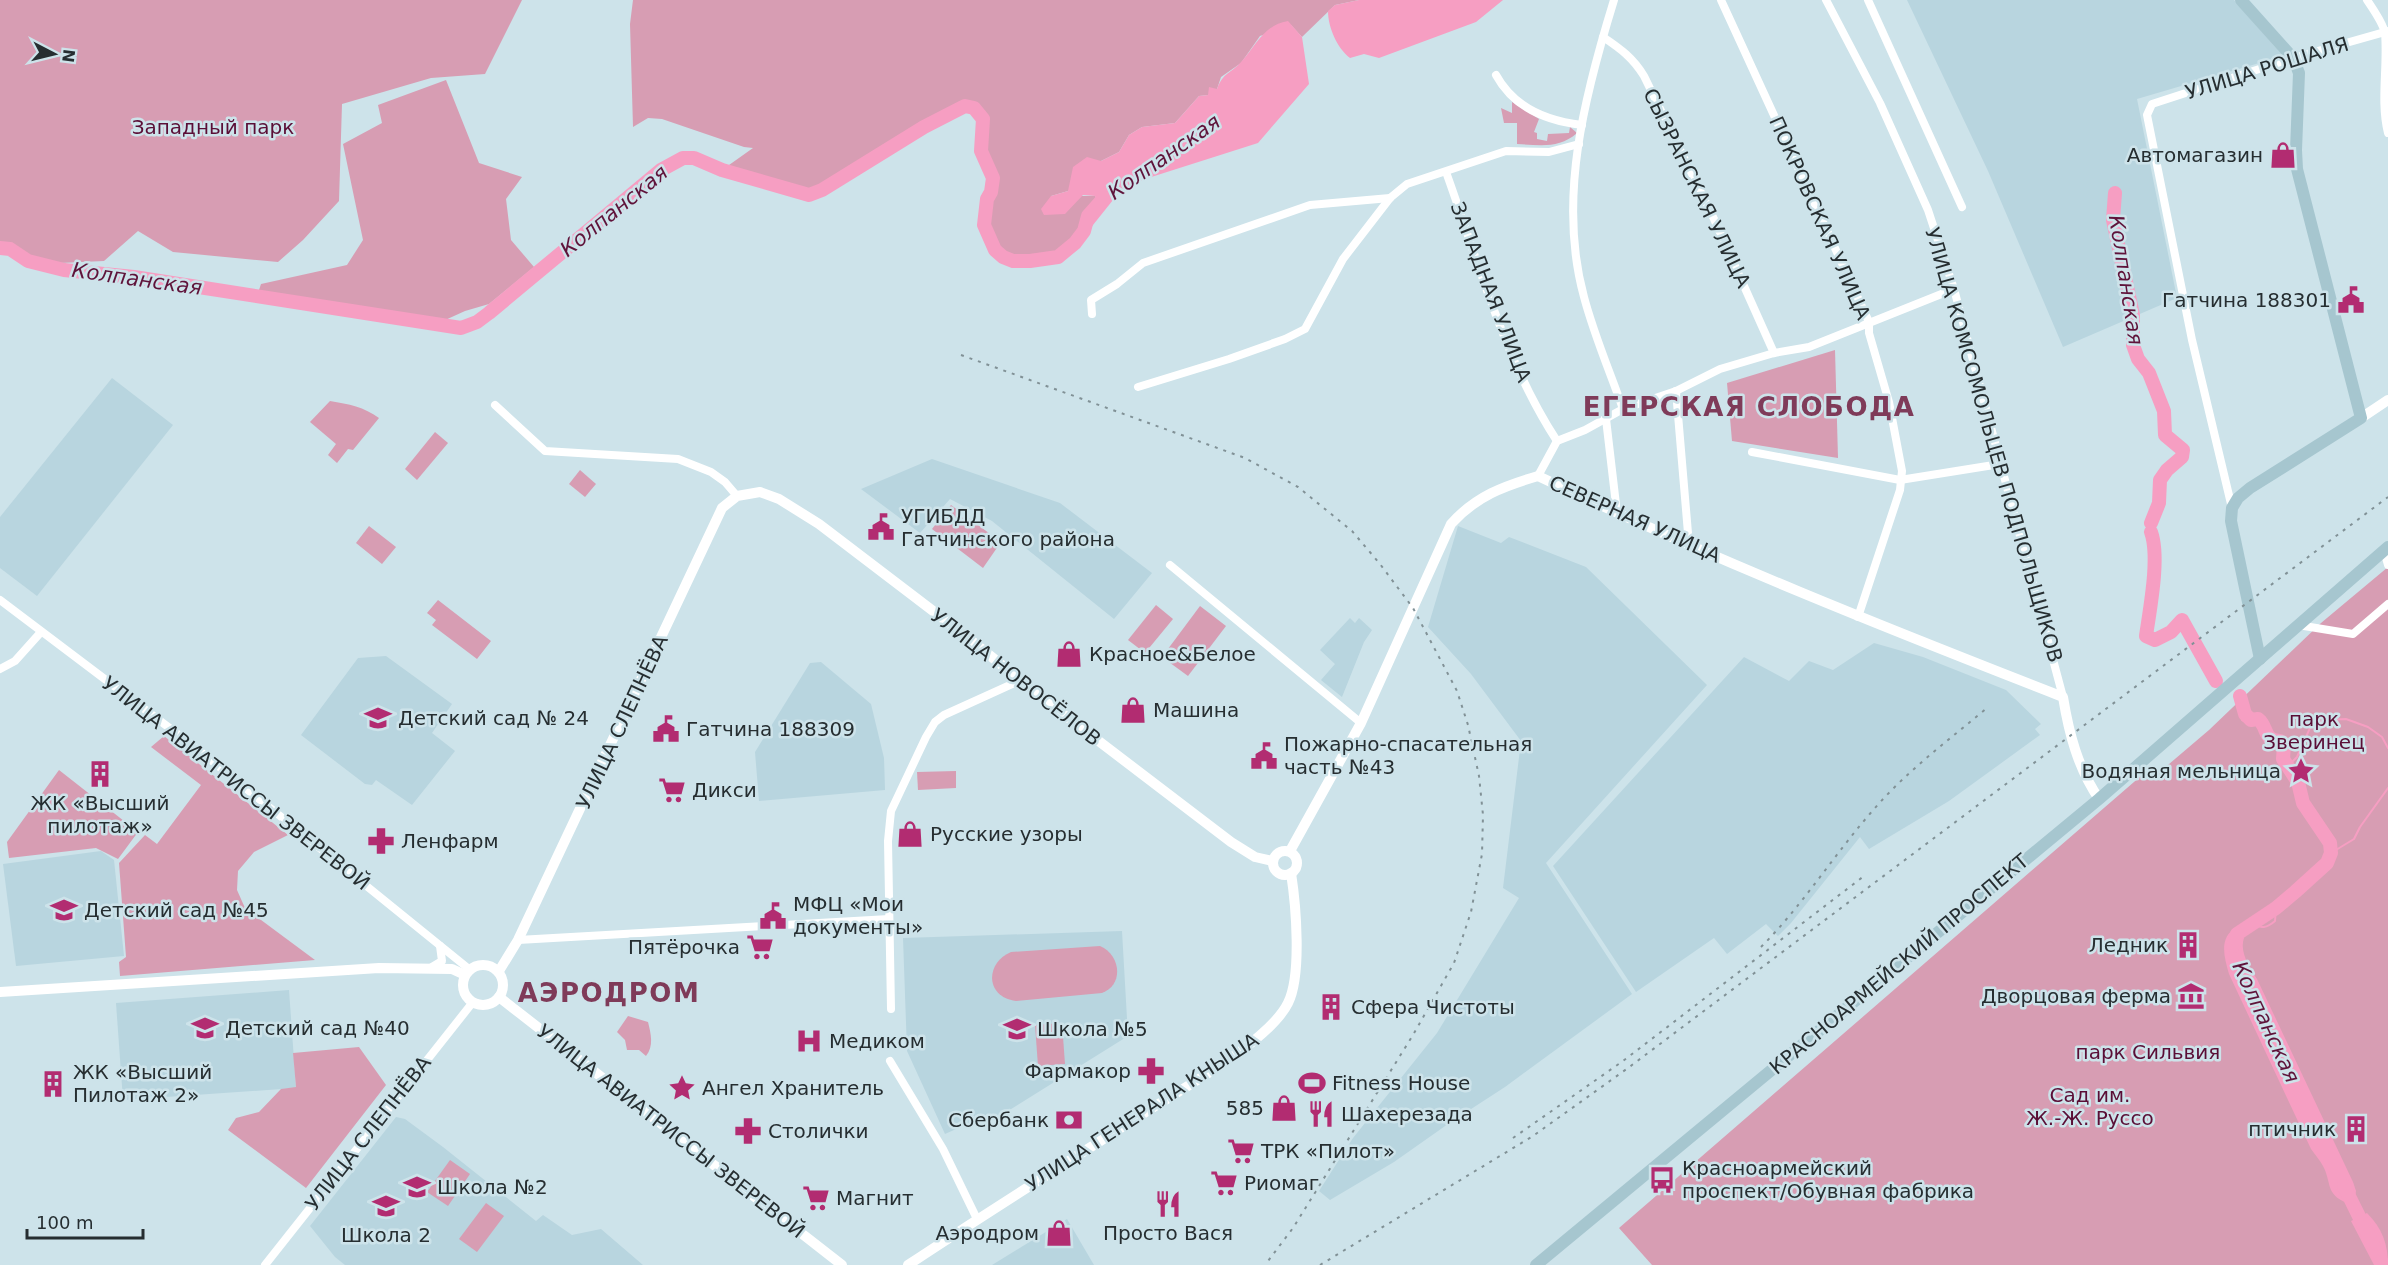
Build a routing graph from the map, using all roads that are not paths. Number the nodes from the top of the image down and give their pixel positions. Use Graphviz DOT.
graph roads {
  1 [pos="1614,0"];
  2 [pos="1721,0"];
  3 [pos="1826,0"];
  4 [pos="1868,0"];
  5 [pos="2241,0"];
  6 [pos="2367,0"];
  7 [pos="2386,31"];
  8 [pos="1603,37"];
  9 [pos="2293,58"];
  10 [pos="1496,75"];
  11 [pos="1582,125"];
  12 [pos="2388,134"];
  13 [pos="1579,144"];
  14 [pos="1446,172"];
  15 [pos="1390,198"];
  16 [pos="1962,207"];
  17 [pos="1954,289"];
  18 [pos="1092,314"];
  19 [pos="1869,322"];
  20 [pos="1774,353"];
  21 [pos="1138,387"];
  22 [pos="1676,391"];
  23 [pos="2388,400"];
  24 [pos="495,405"];
  25 [pos="1623,409"];
  26 [pos="2361,418"];
  27 [pos="1605,419"];
  28 [pos="1557,441"];
  29 [pos="1752,452"];
  30 [pos="2000,464"];
  31 [pos="1538,476"];
  32 [pos="1900,480"];
  33 [pos="737,496"];
  34 [pos="2233,499"];
  35 [pos="1617,513"];
  36 [pos="1689,545"];
  37 [pos="2386,549"];
  38 [pos="1170,565"];
  39 [pos="2388,565"];
  40 [pos="0,600"];
  41 [pos="2388,604"];
  42 [pos="1858,617"];
  43 [pos="2298,625"];
  44 [pos="41,632"];
  45 [pos="2260,659"];
  46 [pos="0,669"];
  47 [pos="1021,680"];
  48 [pos="2062,698"];
  49 [pos="1362,723"];
  50 [pos="2099,799"];
  51 [pos="1290,851"];
  52 [pos="1272,861"];
  53 [pos="1291,873"];
  54 [pos="890,919"];
  55 [pos="518,940"];
  56 [pos="440,945"];
  57 [pos="432,968"];
  58 [pos="467,972"];
  59 [pos="499,972"];
  60 [pos="0,992"];
  61 [pos="500,997"];
  62 [pos="473,1002"];
  63 [pos="891,1009"];
  64 [pos="890,1060"];
  65 [pos="977,1219"];
  66 [pos="265,1265"];
  67 [pos="842,1265"];
  68 [pos="908,1265"];
  69 [pos="1536,1265"];
  1 -- 8 [label="street"];
  2 -- 19 [label="street, ПОКРОВСКАЯ УЛИЦА"];
  3 -- 17 [label="street, УЛИЦА КОМСОМОЛЬЦЕВ ПОДПОЛЬЩИКОВ"];
  4 -- 16 [label="street"];
  5 -- 9 [label="main road"];
  6 -- 7 [label="street"];
  7 -- 9 [label="street, УЛИЦА РОШАЛЯ"];
  7 -- 12 [label="street"];
  8 -- 11 [label="street"];
  8 -- 20 [label="street, СЫЗРАНСКАЯ УЛИЦА"];
  9 -- 26 [label="main road"];
  9 -- 34 [label="street, УЛИЦА РОШАЛЯ"];
  10 -- 11 [label="street"];
  11 -- 13 [label="street"];
  13 -- 14 [label="street"];
  13 -- 25 [label="street"];
  14 -- 15 [label="street"];
  14 -- 28 [label="street, ЗАПАДНАЯ УЛИЦА"];
  15 -- 18 [label="street"];
  15 -- 21 [label="street"];
  17 -- 19 [label="street"];
  17 -- 30 [label="street, УЛИЦА КОМСОМОЛЬЦЕВ ПОДПОЛЬЩИКОВ"];
  19 -- 20 [label="street"];
  19 -- 32 [label="street, ПОКРОВСКАЯ УЛИЦА"];
  20 -- 22 [label="street"];
  22 -- 25 [label="street"];
  22 -- 36 [label="street"];
  23 -- 26 [label="street"];
  24 -- 33 [label="street"];
  25 -- 27 [label="street"];
  26 -- 34 [label="main road"];
  27 -- 28 [label="street"];
  27 -- 35 [label="street"];
  28 -- 31 [label="street"];
  29 -- 32 [label="street"];
  30 -- 32 [label="street"];
  30 -- 48 [label="street, УЛИЦА КОМСОМОЛЬЦЕВ ПОДПОЛЬЩИКОВ"];
  31 -- 35 [label="street, СЕВЕРНАЯ УЛИЦА"];
  31 -- 49 [label="street, СЕВЕРНАЯ УЛИЦА"];
  32 -- 42 [label="street, ПОКРОВСКАЯ УЛИЦА"];
  33 -- 47 [label="street, УЛИЦА НОВОСЁЛОВ"];
  33 -- 55 [label="street, УЛИЦА СЛЕПНЁВА"];
  34 -- 45 [label="main road"];
  35 -- 36 [label="street, СЕВЕРНАЯ УЛИЦА"];
  36 -- 42 [label="street, СЕВЕРНАЯ УЛИЦА"];
  37 -- 39 [label="street"];
  37 -- 43 [label="main road, КРАСНОАРМЕЙСКИЙ ПРОСПЕКТ"];
  38 -- 49 [label="street"];
  40 -- 44 [label="street, УЛИЦА АВИАТРИССЫ ЗВЕРЕВОЙ"];
  41 -- 43 [label="street"];
  42 -- 48 [label="street, СЕВЕРНАЯ УЛИЦА"];
  43 -- 45 [label="main road, КРАСНОАРМЕЙСКИЙ ПРОСПЕКТ"];
  44 -- 46 [label="street"];
  44 -- 56 [label="street, УЛИЦА АВИАТРИССЫ ЗВЕРЕВОЙ"];
  45 -- 50 [label="main road, КРАСНОАРМЕЙСКИЙ ПРОСПЕКТ"];
  47 -- 52 [label="street, УЛИЦА НОВОСЁЛОВ"];
  47 -- 54 [label="street"];
  48 -- 50 [label="street"];
  49 -- 51 [label="street, СЕВЕРНАЯ УЛИЦА"];
  50 -- 69 [label="main road, КРАСНОАРМЕЙСКИЙ ПРОСПЕКТ"];
  51 -- 52 [label="street"];
  51 -- 53 [label="street"];
  52 -- 53 [label="street"];
  53 -- 65 [label="street, УЛИЦА ГЕНЕРАЛА КНЫША"];
  54 -- 55 [label="street"];
  54 -- 63 [label="street"];
  55 -- 59 [label="street, УЛИЦА СЛЕПНЁВА"];
  56 -- 57 [label="street"];
  56 -- 58 [label="street, УЛИЦА АВИАТРИССЫ ЗВЕРЕВОЙ"];
  57 -- 58 [label="street"];
  57 -- 60 [label="street"];
  58 -- 59 [label="street"];
  58 -- 62 [label="street"];
  59 -- 61 [label="street"];
  61 -- 62 [label="street"];
  61 -- 67 [label="street, УЛИЦА АВИАТРИССЫ ЗВЕРЕВОЙ"];
  62 -- 66 [label="street, УЛИЦА СЛЕПНЁВА"];
  64 -- 65 [label="street"];
  65 -- 68 [label="street, УЛИЦА ГЕНЕРАЛА КНЫША"];
}
